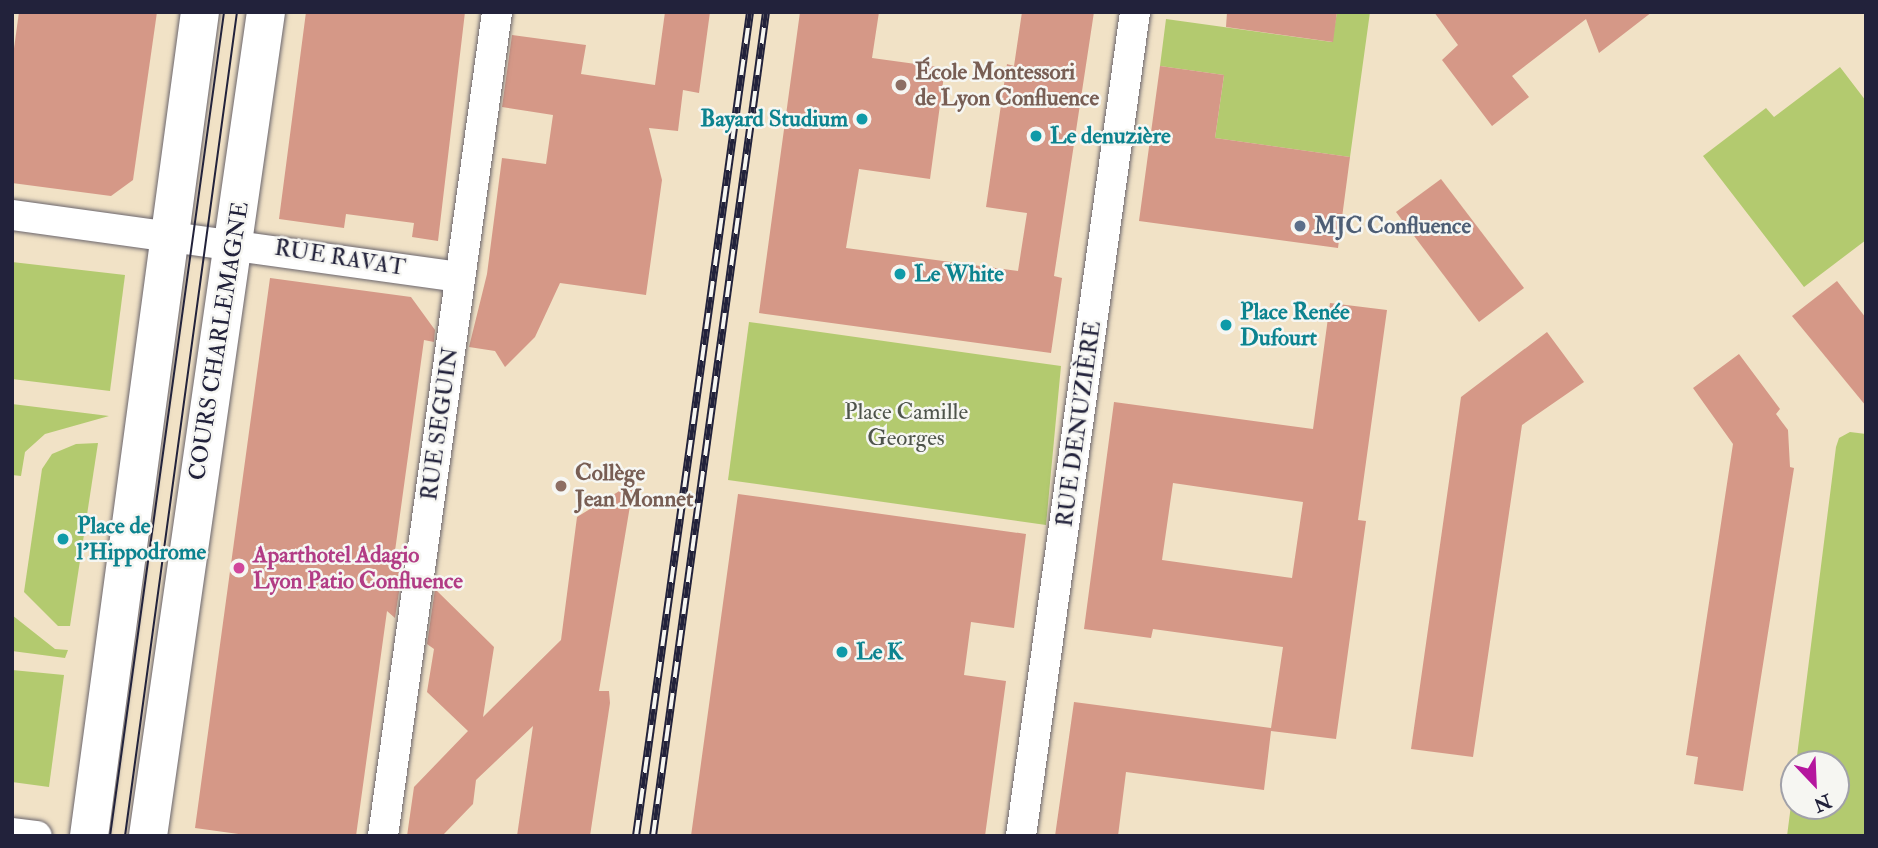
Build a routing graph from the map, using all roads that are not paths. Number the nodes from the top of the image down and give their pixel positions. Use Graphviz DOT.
graph roads {
  1 [pos="200,12"];
  2 [pos="266,12"];
  3 [pos="497,12"];
  4 [pos="1135,12"];
  5 [pos="12,215"];
  6 [pos="169,235"];
  7 [pos="232,243"];
  8 [pos="460,276"];
  9 [pos="12,833"];
  10 [pos="37,836"];
  11 [pos="89,836"];
  12 [pos="148,836"];
  13 [pos="383,836"];
  14 [pos="1021,836"];
  1 -- 6 [label="street"];
  2 -- 7 [label="street, COURS CHARLEMAGNE"];
  3 -- 8 [label="street, RUE SEGUIN"];
  4 -- 14 [label="street, RUE DENUZIÈRE"];
  5 -- 6 [label="street, RUE RAVAT"];
  6 -- 7 [label="street, RUE RAVAT"];
  6 -- 11 [label="street"];
  7 -- 8 [label="street, RUE RAVAT"];
  7 -- 12 [label="street, COURS CHARLEMAGNE"];
  8 -- 13 [label="street, RUE SEGUIN"];
  9 -- 10 [label="street"];
}
